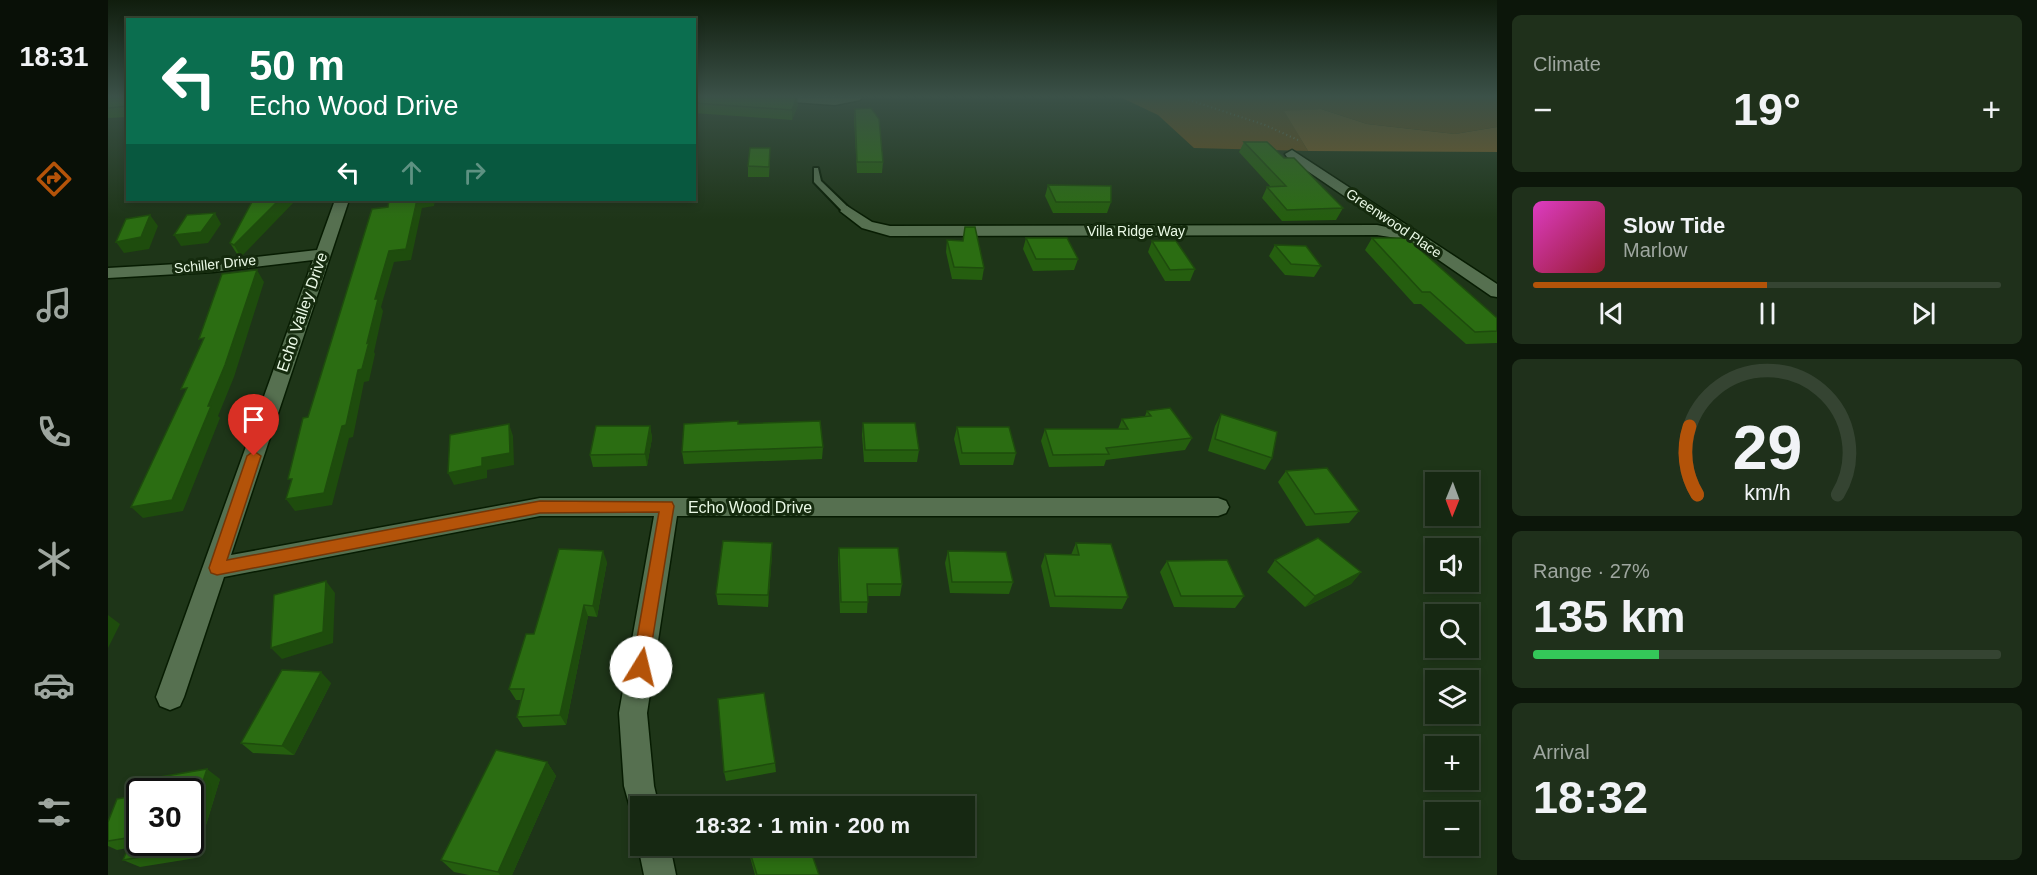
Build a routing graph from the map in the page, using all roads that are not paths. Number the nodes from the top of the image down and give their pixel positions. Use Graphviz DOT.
graph roads {
  1 [pos="1292,154"];
  2 [pos="816,169"];
  3 [pos="342,201"];
  4 [pos="847,211"];
  5 [pos="1428,245"];
  6 [pos="321,254"];
  7 [pos="108,273"];
  8 [pos="1497,291"];
  9 [pos="667,506"];
  10 [pos="1218,507"];
  11 [pos="217,568"];
  12 [pos="170,698"];
  13 [pos="641,796"];
  14 [pos="656,856"];
  15 [pos="660,875"];
  1 -- 5 [label="street, Greenwood Place"];
  2 -- 4 [label="lane"];
  3 -- 6 [label="street, Echo Valley Drive"];
  4 -- 5 [label="street, Villa Ridge Way"];
  5 -- 8 [label="street, Greenwood Place"];
  6 -- 7 [label="street, Schiller Drive"];
  6 -- 11 [label="street, Echo Valley Drive"];
  9 -- 10 [label="street, Echo Wood Drive"];
  9 -- 11 [label="street, Echo Wood Drive"];
  9 -- 13 [label="street"];
  11 -- 12 [label="street, Echo Valley Drive"];
  14 -- 15 [label="street"];
}
